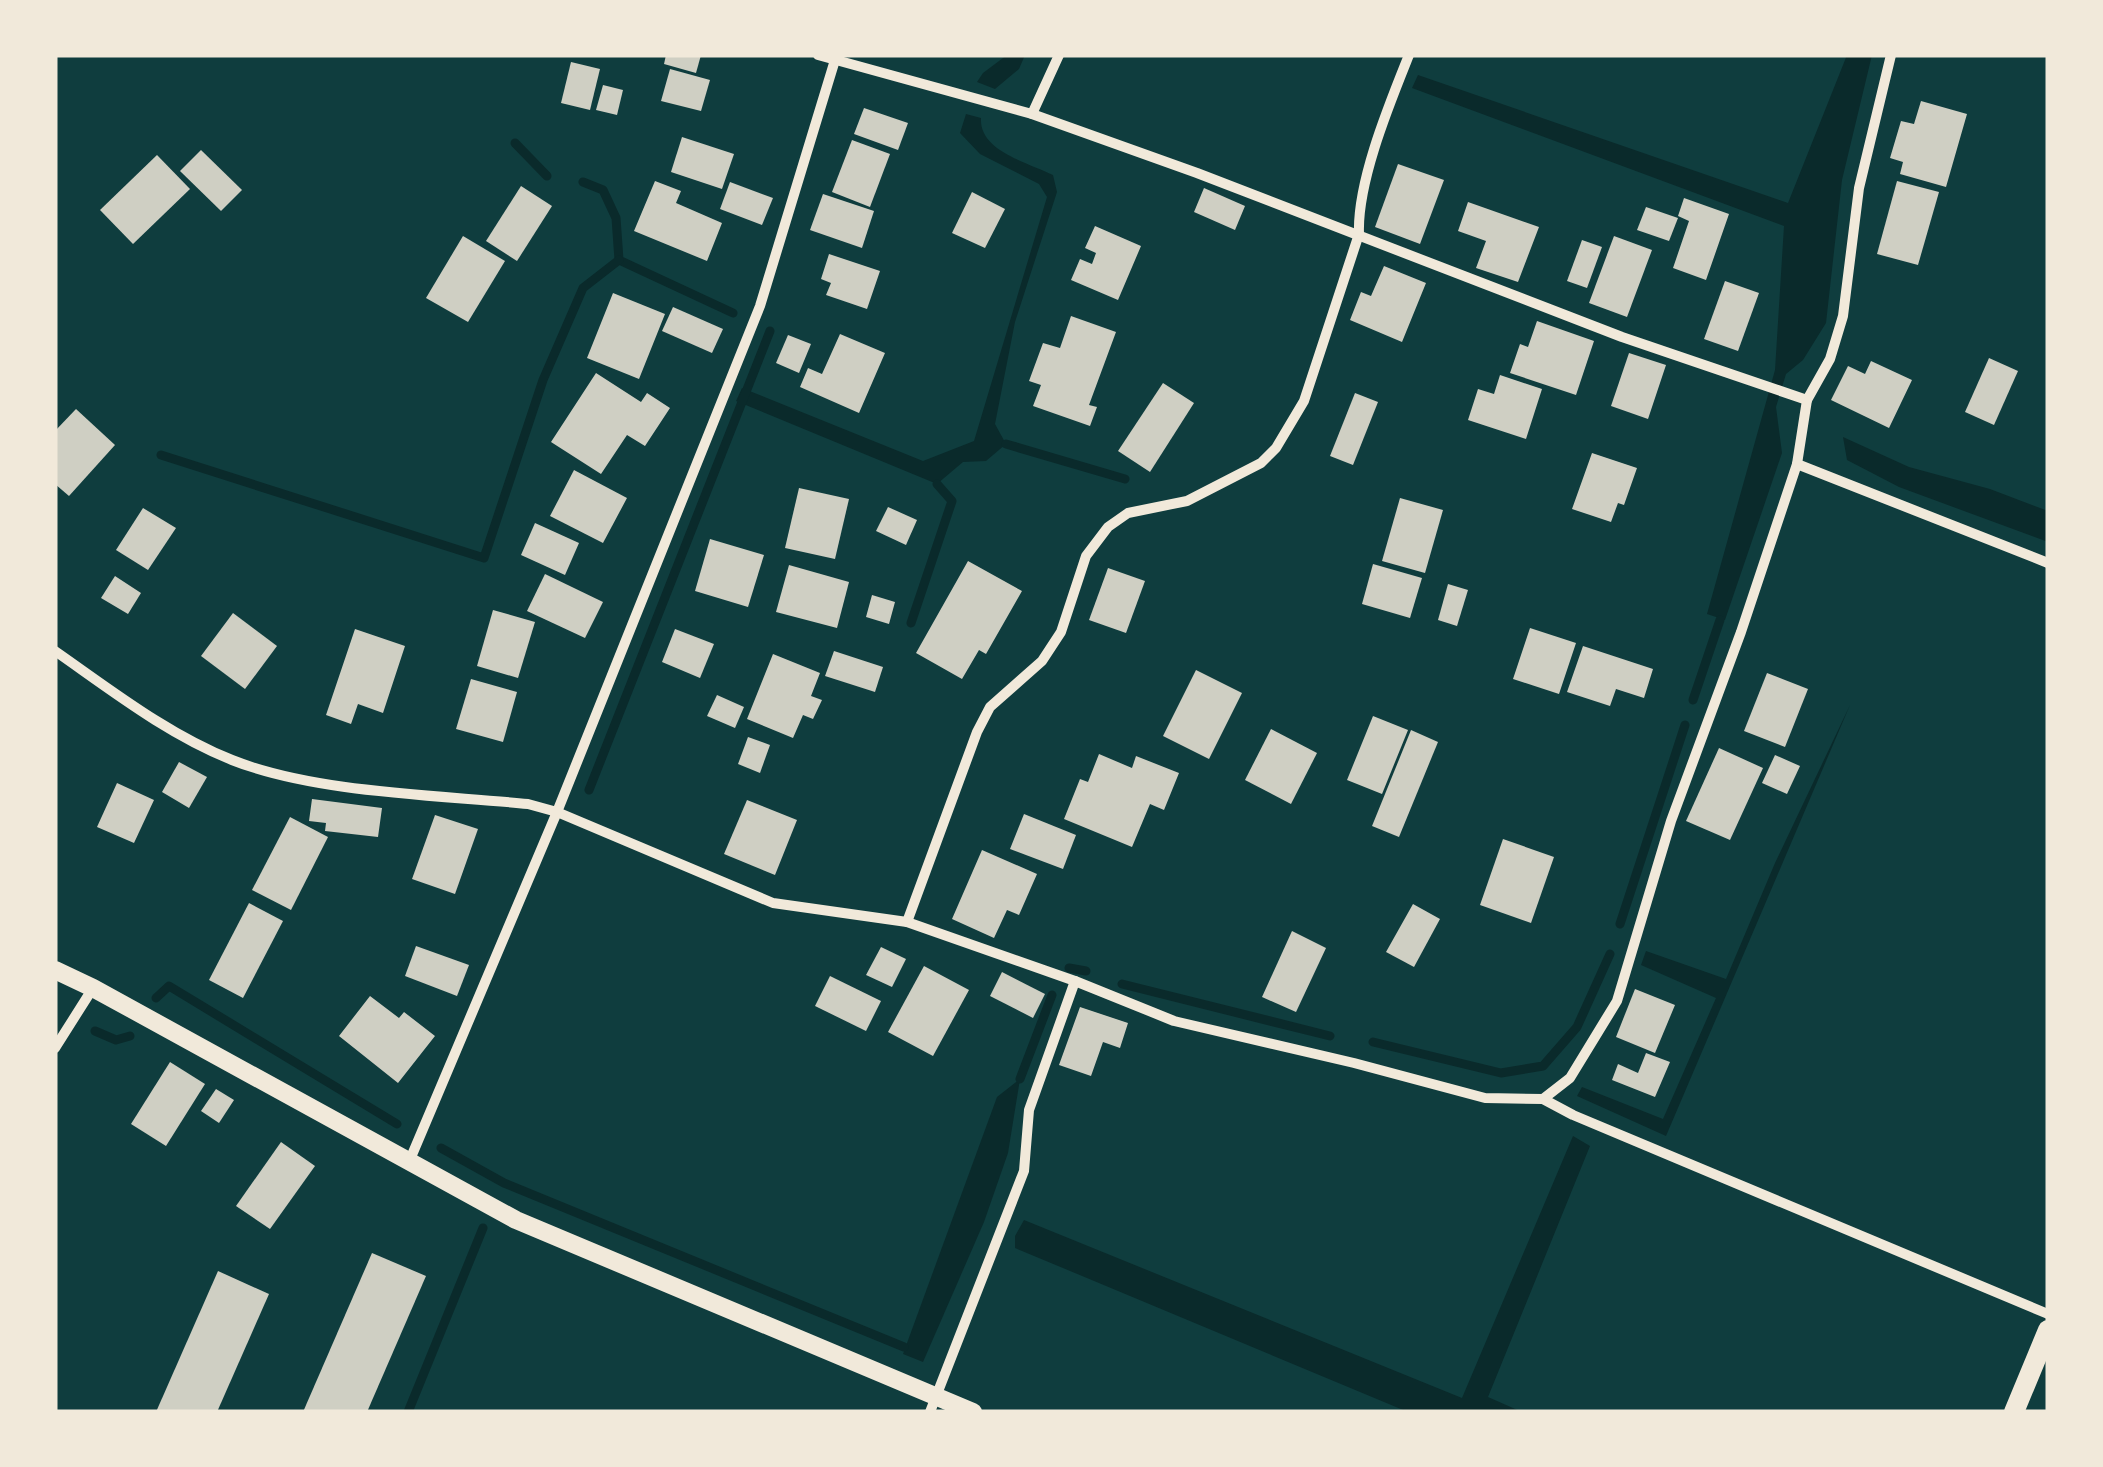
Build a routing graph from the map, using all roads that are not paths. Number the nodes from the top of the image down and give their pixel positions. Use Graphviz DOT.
graph roads {
  1 [pos="818,55"];
  2 [pos="1059,55"];
  3 [pos="1409,55"];
  4 [pos="1891,55"];
  5 [pos="836,60"];
  6 [pos="1032,114"];
  7 [pos="1359,234"];
  8 [pos="1806,400"];
  9 [pos="1797,464"];
  10 [pos="2048,563"];
  11 [pos="55,651"];
  12 [pos="557,812"];
  13 [pos="907,922"];
  14 [pos="55,970"];
  15 [pos="1075,982"];
  16 [pos="94,988"];
  17 [pos="55,1048"];
  18 [pos="1543,1099"];
  19 [pos="409,1162"];
  20 [pos="2048,1314"];
  21 [pos="2048,1330"];
  22 [pos="933,1404"];
  23 [pos="973,1412"];
  24 [pos="2014,1412"];
  1 -- 5 [label="street"];
  2 -- 6 [label="street"];
  3 -- 7 [label="street"];
  4 -- 8 [label="street"];
  5 -- 6 [label="street"];
  5 -- 12 [label="street"];
  6 -- 7 [label="street"];
  7 -- 8 [label="street"];
  7 -- 13 [label="street"];
  8 -- 9 [label="street"];
  9 -- 10 [label="street"];
  9 -- 18 [label="street"];
  11 -- 12 [label="street"];
  12 -- 13 [label="street"];
  12 -- 19 [label="street"];
  13 -- 15 [label="street"];
  14 -- 16 [label="street"];
  15 -- 18 [label="street"];
  15 -- 22 [label="street"];
  16 -- 17 [label="street"];
  16 -- 19 [label="street"];
  18 -- 20 [label="street"];
  19 -- 22 [label="street"];
  21 -- 24 [label="main road"];
  22 -- 23 [label="street"];
}
